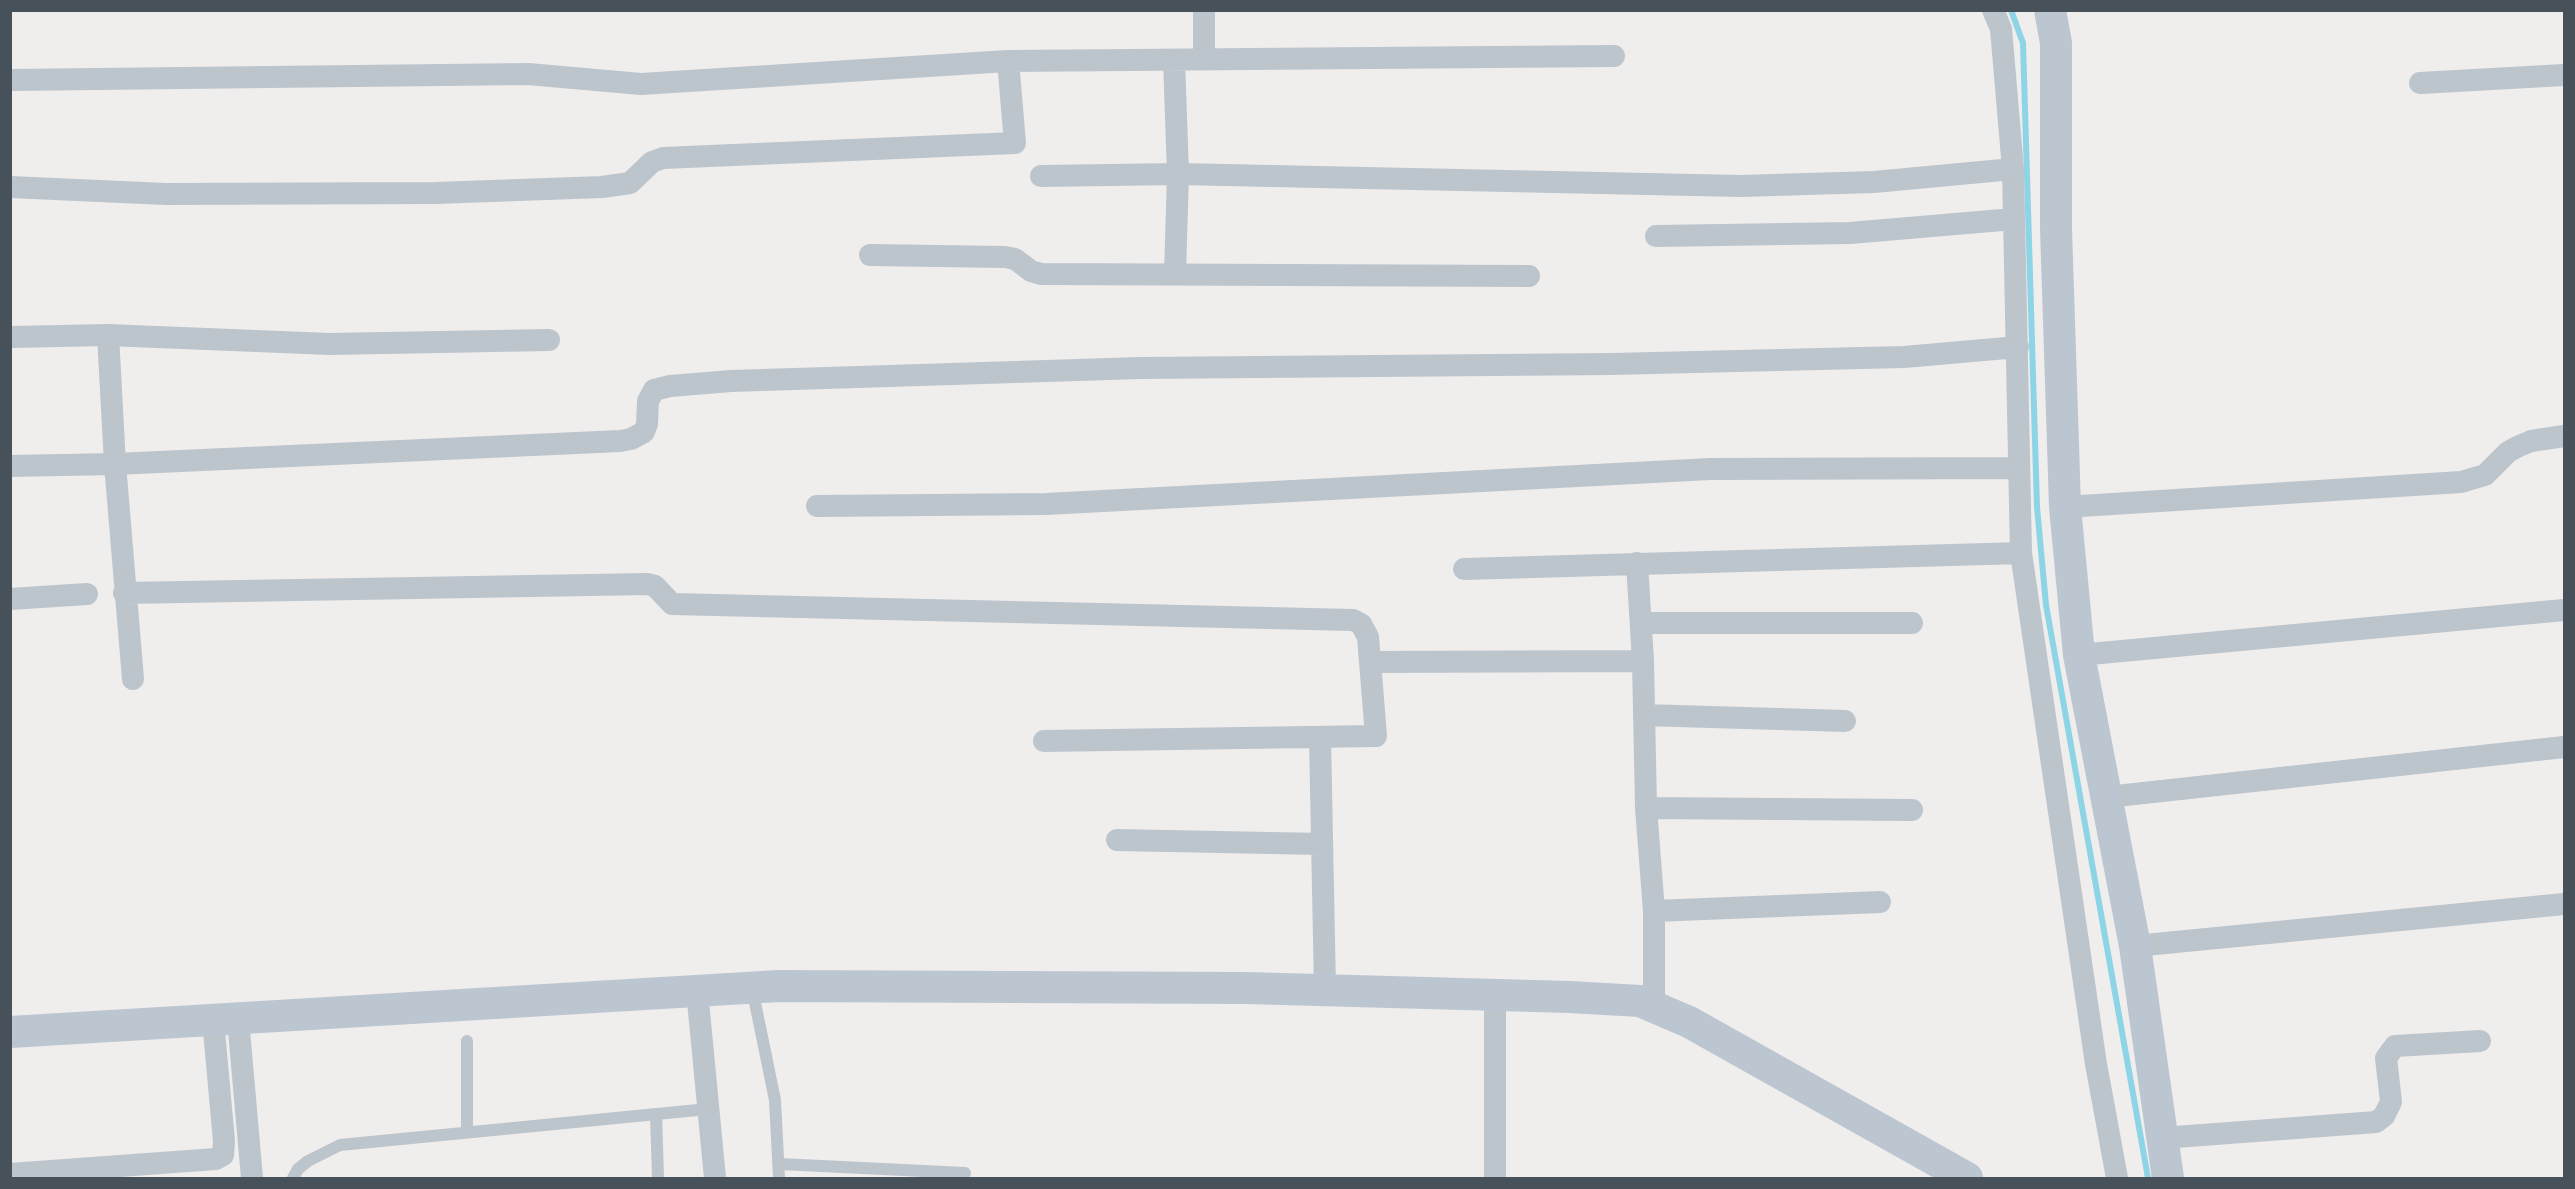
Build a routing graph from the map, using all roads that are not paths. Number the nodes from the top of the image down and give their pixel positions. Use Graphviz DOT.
graph roads {
  1 [pos="1204,10"];
  2 [pos="1993,10"];
  3 [pos="2050,10"];
  4 [pos="1614,56"];
  5 [pos="1174,60"];
  6 [pos="1204,60"];
  7 [pos="1008,61"];
  8 [pos="2565,75"];
  9 [pos="10,80"];
  10 [pos="2420,83"];
  11 [pos="2013,169"];
  12 [pos="1178,174"];
  13 [pos="1041,176"];
  14 [pos="10,187"];
  15 [pos="2014,219"];
  16 [pos="1656,236"];
  17 [pos="870,255"];
  18 [pos="1175,274"];
  19 [pos="1529,276"];
  20 [pos="108,335"];
  21 [pos="10,337"];
  22 [pos="549,340"];
  23 [pos="2018,347"];
  24 [pos="2565,436"];
  25 [pos="115,464"];
  26 [pos="10,466"];
  27 [pos="2018,468"];
  28 [pos="817,506"];
  29 [pos="2065,507"];
  30 [pos="2021,553"];
  31 [pos="1637,563"];
  32 [pos="1464,569"];
  33 [pos="124,593"];
  34 [pos="87,594"];
  35 [pos="10,599"];
  36 [pos="2565,610"];
  37 [pos="1641,623"];
  38 [pos="1912,623"];
  39 [pos="2079,655"];
  40 [pos="1372,662"];
  41 [pos="1643,662"];
  42 [pos="132,679"];
  43 [pos="1644,715"];
  44 [pos="1845,720"];
  45 [pos="1320,737"];
  46 [pos="1044,741"];
  47 [pos="2565,747"];
  48 [pos="2108,797"];
  49 [pos="1646,808"];
  50 [pos="1912,810"];
  51 [pos="1117,840"];
  52 [pos="1322,844"];
  53 [pos="1880,902"];
  54 [pos="2565,904"];
  55 [pos="1654,910"];
  56 [pos="2135,946"];
  57 [pos="752,988"];
  58 [pos="1325,990"];
  59 [pos="697,991"];
  60 [pos="1495,995"];
  61 [pos="1654,1007"];
  62 [pos="226,1019"];
  63 [pos="10,1032"];
  64 [pos="467,1041"];
  65 [pos="2480,1041"];
  66 [pos="708,1109"];
  67 [pos="656,1114"];
  68 [pos="467,1132"];
  69 [pos="2162,1138"];
  70 [pos="780,1164"];
  71 [pos="965,1173"];
  72 [pos="19,1176"];
  73 [pos="252,1179"];
  74 [pos="293,1179"];
  75 [pos="658,1179"];
  76 [pos="715,1179"];
  77 [pos="779,1179"];
  78 [pos="1495,1179"];
  79 [pos="1967,1179"];
  80 [pos="2117,1179"];
  81 [pos="2168,1179"];
  1 -- 6 [label="street"];
  2 -- 11 [label="street"];
  3 -- 29 [label="main road"];
  4 -- 6 [label="street"];
  5 -- 6 [label="street"];
  5 -- 7 [label="street"];
  5 -- 12 [label="street"];
  7 -- 9 [label="street"];
  7 -- 14 [label="street"];
  8 -- 10 [label="street"];
  11 -- 12 [label="street"];
  11 -- 15 [label="street"];
  12 -- 13 [label="street"];
  12 -- 18 [label="street"];
  15 -- 16 [label="street"];
  15 -- 23 [label="street"];
  17 -- 18 [label="street"];
  18 -- 19 [label="street"];
  20 -- 21 [label="street"];
  20 -- 22 [label="street"];
  20 -- 25 [label="street"];
  23 -- 25 [label="street"];
  23 -- 27 [label="street"];
  24 -- 29 [label="street"];
  25 -- 26 [label="street"];
  25 -- 33 [label="street"];
  27 -- 28 [label="street"];
  27 -- 30 [label="street"];
  29 -- 39 [label="main road"];
  30 -- 31 [label="street"];
  30 -- 80 [label="street"];
  31 -- 32 [label="street"];
  31 -- 37 [label="street"];
  33 -- 40 [label="street"];
  33 -- 42 [label="street"];
  34 -- 35 [label="street"];
  36 -- 39 [label="street"];
  37 -- 38 [label="street"];
  37 -- 41 [label="street"];
  39 -- 48 [label="main road"];
  40 -- 41 [label="street"];
  40 -- 45 [label="street"];
  41 -- 43 [label="street"];
  43 -- 44 [label="street"];
  43 -- 49 [label="street"];
  45 -- 46 [label="street"];
  45 -- 52 [label="street"];
  47 -- 48 [label="street"];
  48 -- 56 [label="main road"];
  49 -- 50 [label="street"];
  49 -- 55 [label="street"];
  51 -- 52 [label="street"];
  52 -- 58 [label="street"];
  53 -- 55 [label="street"];
  54 -- 56 [label="street"];
  55 -- 61 [label="street"];
  56 -- 69 [label="main road"];
  57 -- 58 [label="main road"];
  57 -- 59 [label="main road"];
  57 -- 70 [label="lane"];
  58 -- 60 [label="main road"];
  59 -- 62 [label="main road"];
  59 -- 66 [label="street"];
  60 -- 61 [label="main road"];
  60 -- 78 [label="street"];
  61 -- 79 [label="main road"];
  62 -- 63 [label="main road"];
  62 -- 72 [label="street"];
  62 -- 73 [label="street"];
  64 -- 68 [label="lane"];
  65 -- 69 [label="street"];
  66 -- 67 [label="lane"];
  66 -- 76 [label="street"];
  67 -- 68 [label="lane"];
  67 -- 75 [label="lane"];
  68 -- 74 [label="lane"];
  69 -- 81 [label="main road"];
  70 -- 71 [label="lane"];
  70 -- 77 [label="lane"];
}
